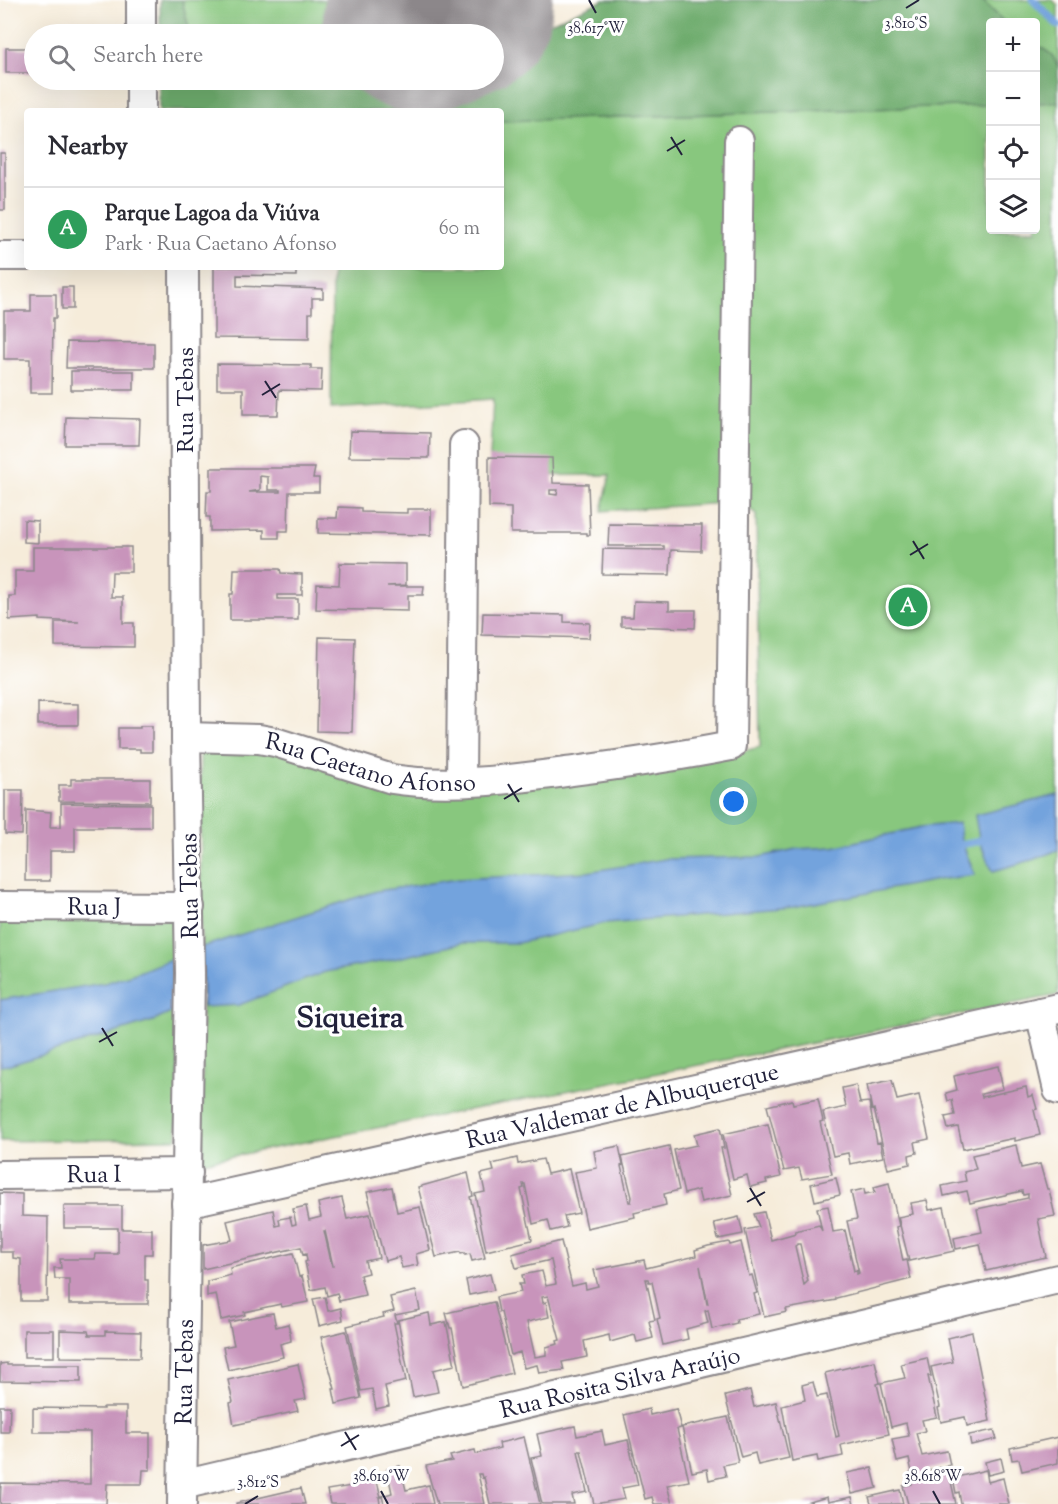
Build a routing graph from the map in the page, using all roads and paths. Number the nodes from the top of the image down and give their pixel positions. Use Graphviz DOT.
graph roads {
  1 [pos="141,0"];
  2 [pos="141,24"];
  3 [pos="141,90"];
  4 [pos="141,108"];
  5 [pos="739,141"];
  6 [pos="0,255"];
  7 [pos="24,256"];
  8 [pos="184,270"];
  9 [pos="464,445"];
  10 [pos="186,737"];
  11 [pos="461,781"];
  12 [pos="0,906"];
  13 [pos="190,907"];
  14 [pos="1049,1010"];
  15 [pos="1058,1090"];
  16 [pos="188,1173"];
  17 [pos="0,1175"];
  18 [pos="186,1203"];
  19 [pos="1058,1279"];
  20 [pos="182,1494"];
  1 -- 2 [label="street"];
  3 -- 4 [label="street"];
  5 -- 11 [label="street, Rua Caetano Afonso"];
  6 -- 7 [label="street"];
  8 -- 10 [label="street, Rua Tebas"];
  9 -- 11 [label="street"];
  10 -- 11 [label="street, Rua Caetano Afonso"];
  10 -- 13 [label="street, Rua Tebas"];
  12 -- 13 [label="street, Rua J"];
  13 -- 16 [label="street, Rua Tebas"];
  14 -- 15 [label="street"];
  14 -- 18 [label="street, Rua Valdemar de Albuquerque"];
  16 -- 17 [label="street, Rua I"];
  16 -- 18 [label="street, Rua Tebas"];
  18 -- 20 [label="street, Rua Tebas"];
  19 -- 20 [label="street, Rua Rosita Silva Araújo"];
}
